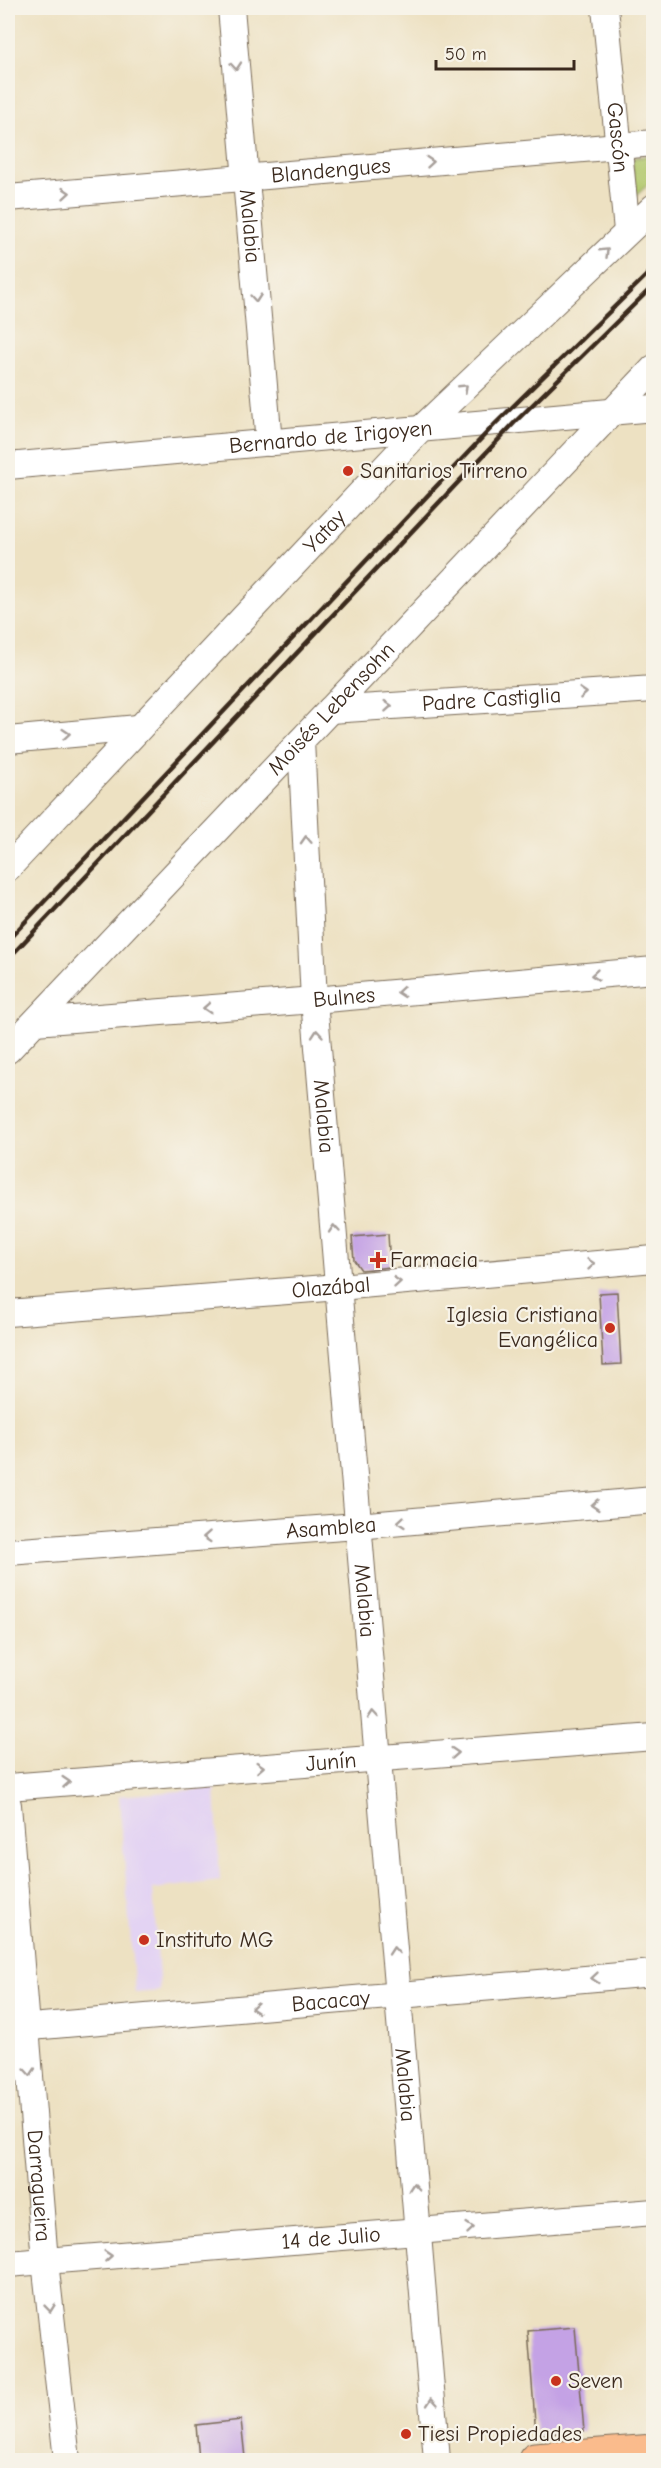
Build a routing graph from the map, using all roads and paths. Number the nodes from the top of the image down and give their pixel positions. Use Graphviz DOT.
graph roads {
  1 [pos="231,8"];
  2 [pos="605,8"];
  3 [pos="654,143"];
  4 [pos="618,146"];
  5 [pos="246,177"];
  6 [pos="8,198"];
  7 [pos="654,207"];
  8 [pos="627,231"];
  9 [pos="654,368"];
  10 [pos="654,408"];
  11 [pos="612,411"];
  12 [pos="422,428"];
  13 [pos="269,443"];
  14 [pos="8,466"];
  15 [pos="654,688"];
  16 [pos="330,710"];
  17 [pos="138,728"];
  18 [pos="8,740"];
  19 [pos="301,741"];
  20 [pos="8,868"];
  21 [pos="654,970"];
  22 [pos="314,1000"];
  23 [pos="34,1022"];
  24 [pos="8,1050"];
  25 [pos="654,1259"];
  26 [pos="339,1287"];
  27 [pos="8,1313"];
  28 [pos="654,1500"];
  29 [pos="357,1526"];
  30 [pos="8,1552"];
  31 [pos="654,1737"];
  32 [pos="377,1759"];
  33 [pos="8,1787"];
  34 [pos="8,1805"];
  35 [pos="654,1973"];
  36 [pos="398,1995"];
  37 [pos="17,2028"];
  38 [pos="654,2212"];
  39 [pos="418,2232"];
  40 [pos="45,2261"];
  41 [pos="8,2264"];
  42 [pos="654,2451"];
  43 [pos="67,2460"];
  44 [pos="437,2460"];
  45 [pos="535,2460"];
  1 -- 5 [label="street, Malabia, one-way"];
  2 -- 4 [label="street, Gascón"];
  3 -- 4 [label="street, Blandengues"];
  5 -- 4 [label="street, Blandengues, one-way"];
  4 -- 8 [label="street, Gascón"];
  6 -- 5 [label="street, Blandengues, one-way"];
  5 -- 13 [label="street, Malabia, one-way"];
  7 -- 8 [label="street, Yatay"];
  12 -- 8 [label="street, Yatay, one-way"];
  9 -- 11 [label="street, Moisés Lebensohn"];
  10 -- 11 [label="street, Bernardo de Irigoyen"];
  11 -- 12 [label="street, Bernardo de Irigoyen"];
  11 -- 16 [label="street, Moisés Lebensohn"];
  12 -- 13 [label="street, Bernardo de Irigoyen"];
  12 -- 17 [label="street, Yatay"];
  13 -- 14 [label="street, Bernardo de Irigoyen"];
  16 -- 15 [label="street, Padre Castiglia, one-way"];
  16 -- 19 [label="street, Moisés Lebensohn"];
  18 -- 17 [label="street, one-way"];
  17 -- 20 [label="street, Yatay"];
  22 -- 19 [label="street, Malabia, one-way"];
  19 -- 23 [label="street, Moisés Lebensohn"];
  21 -- 22 [label="street, Bulnes, one-way"];
  22 -- 23 [label="street, Bulnes, one-way"];
  26 -- 22 [label="street, Malabia, one-way"];
  23 -- 24 [label="street, Moisés Lebensohn"];
  26 -- 25 [label="street, Olazábal, one-way"];
  26 -- 27 [label="street, Olazábal"];
  26 -- 29 [label="street, Malabia"];
  28 -- 29 [label="street, Asamblea, one-way"];
  29 -- 30 [label="street, Asamblea, one-way"];
  32 -- 29 [label="street, Malabia, one-way"];
  32 -- 31 [label="street, Junín, one-way"];
  33 -- 32 [label="street, Junín, one-way"];
  36 -- 32 [label="street, Malabia, one-way"];
  34 -- 37 [label="street, Darragueira"];
  35 -- 36 [label="street, Bacacay, one-way"];
  36 -- 37 [label="street, Bacacay, one-way"];
  39 -- 36 [label="street, Malabia, one-way"];
  37 -- 40 [label="street, Darragueira, one-way"];
  39 -- 38 [label="street, 14 de Julio, one-way"];
  40 -- 39 [label="street, 14 de Julio, one-way"];
  44 -- 39 [label="street, Malabia, one-way"];
  40 -- 41 [label="street, 14 de Julio"];
  40 -- 43 [label="street, Darragueira, one-way"];
  42 -- 45 [label="main road"];
}
